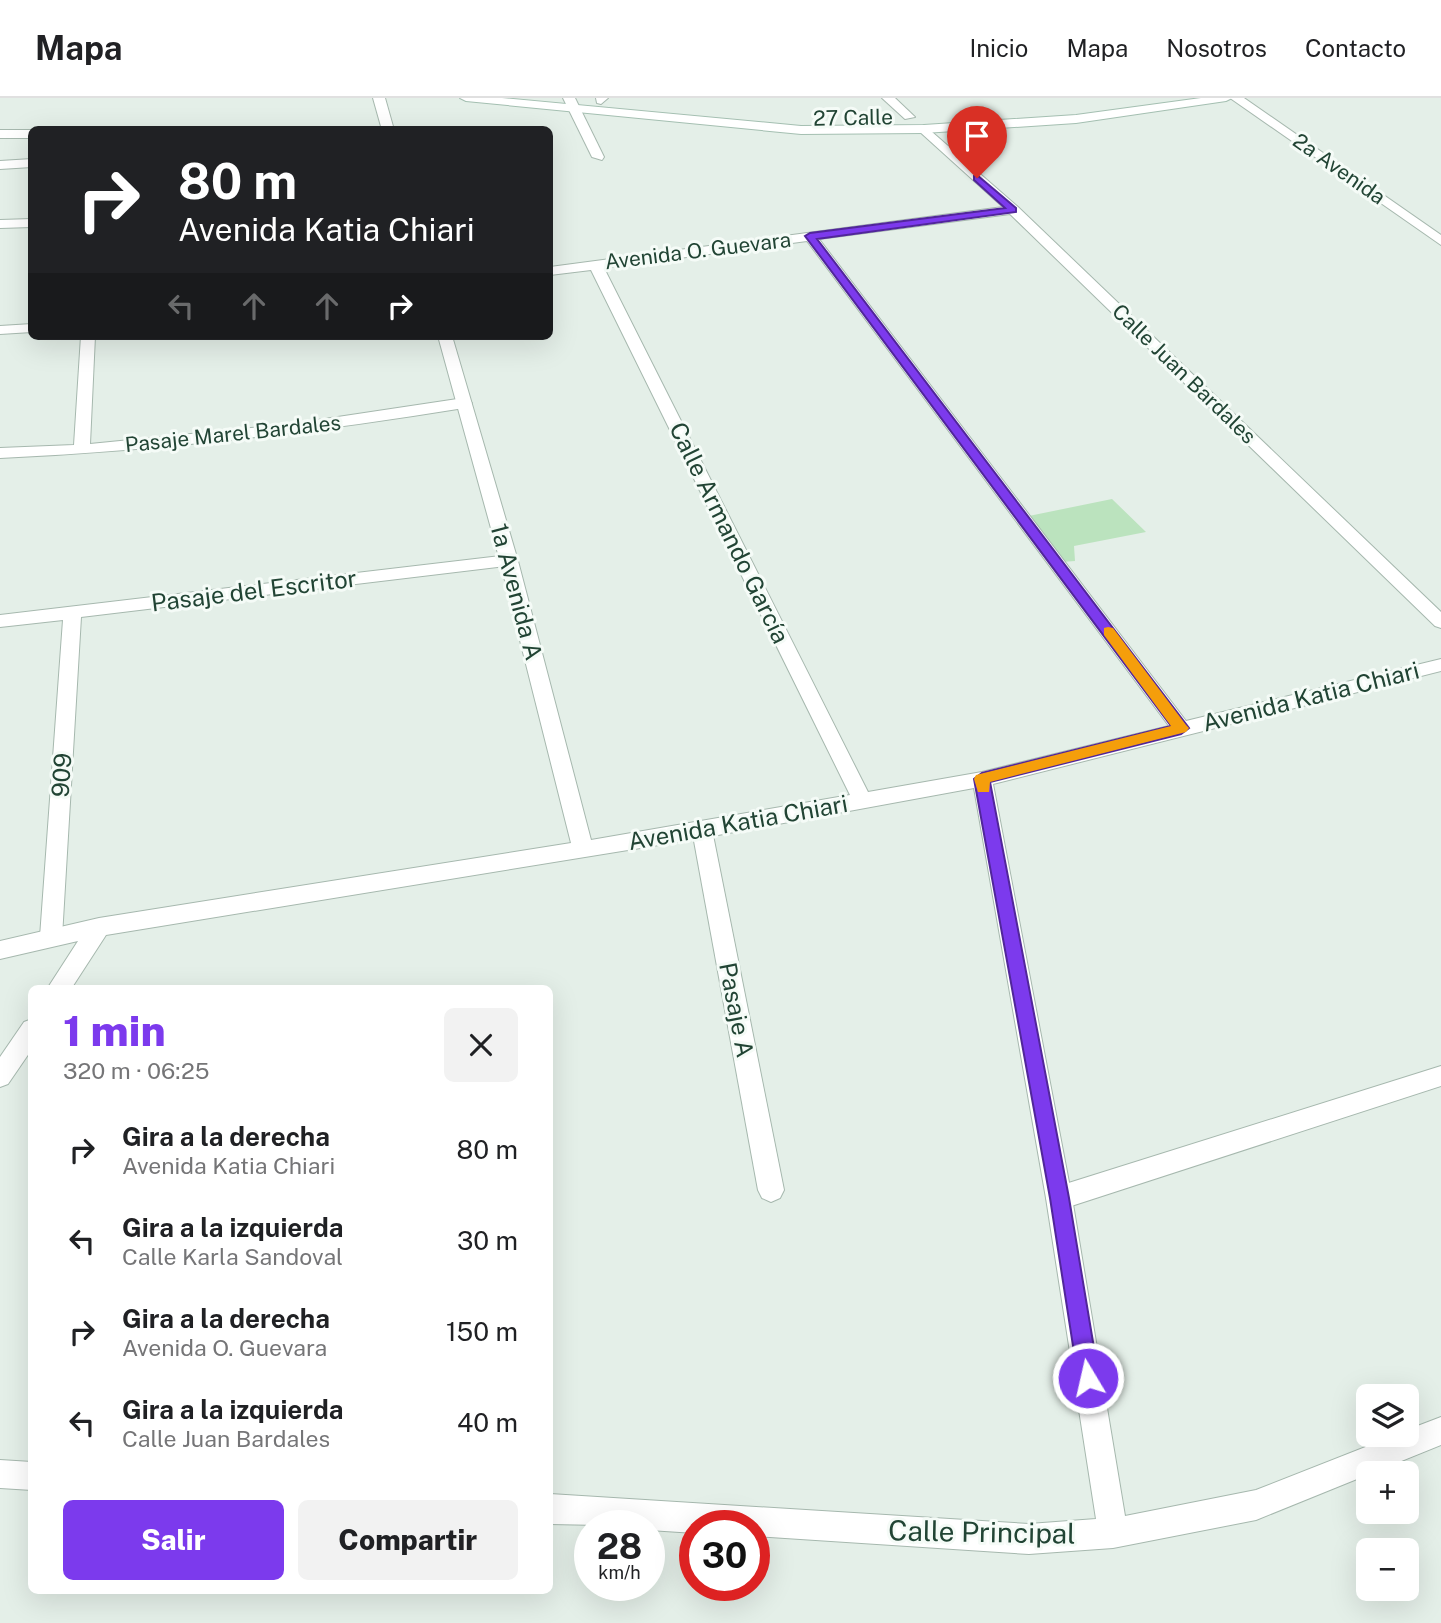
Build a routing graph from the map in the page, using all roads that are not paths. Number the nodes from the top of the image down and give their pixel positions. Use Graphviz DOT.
graph roads {
  1 [pos="379,98"];
  2 [pos="466,98"];
  3 [pos="888,98"];
  4 [pos="1135,98"];
  5 [pos="1226,98"];
  6 [pos="1236,98"];
  7 [pos="601,100"];
  8 [pos="572,102"];
  9 [pos="909,117"];
  10 [pos="387,126"];
  11 [pos="924,129"];
  12 [pos="0,134"];
  13 [pos="28,134"];
  14 [pos="598,157"];
  15 [pos="28,163"];
  16 [pos="0,165"];
  17 [pos="1013,210"];
  18 [pos="0,223"];
  19 [pos="28,223"];
  20 [pos="810,236"];
  21 [pos="1441,241"];
  22 [pos="596,265"];
  23 [pos="553,271"];
  24 [pos="28,328"];
  25 [pos="0,330"];
  26 [pos="88,340"];
  27 [pos="447,340"];
  28 [pos="464,403"];
  29 [pos="82,450"];
  30 [pos="0,453"];
  31 [pos="509,561"];
  32 [pos="72,612"];
  33 [pos="0,621"];
  34 [pos="1441,622"];
  35 [pos="1441,666"];
  36 [pos="1181,728"];
  37 [pos="982,779"];
  38 [pos="863,802"];
  39 [pos="702,830"];
  40 [pos="583,849"];
  41 [pos="99,927"];
  42 [pos="51,937"];
  43 [pos="0,950"];
  44 [pos="61,985"];
  45 [pos="28,1035"];
  46 [pos="1441,1076"];
  47 [pos="0,1077"];
  48 [pos="771,1190"];
  49 [pos="1059,1198"];
  50 [pos="1441,1432"];
  51 [pos="0,1474"];
  52 [pos="28,1476"];
  53 [pos="553,1509"];
  54 [pos="1113,1533"];
  1 -- 10 [label="street"];
  2 -- 8 [label="street"];
  3 -- 9 [label="street"];
  4 -- 9 [label="street, 27 Calle"];
  5 -- 11 [label="street"];
  6 -- 21 [label="street, 2a Avenida"];
  7 -- 8 [label="street, 27 Calle"];
  7 -- 9 [label="street, 27 Calle"];
  8 -- 11 [label="street"];
  8 -- 14 [label="street"];
  11 -- 17 [label="street, Calle Juan Bardales"];
  12 -- 13 [label="street"];
  15 -- 16 [label="street"];
  17 -- 20 [label="street, Avenida O. Guevara"];
  17 -- 34 [label="street, Calle Juan Bardales"];
  18 -- 19 [label="street"];
  20 -- 22 [label="street, Avenida O. Guevara"];
  20 -- 36 [label="street"];
  22 -- 23 [label="street, Avenida O. Guevara"];
  22 -- 38 [label="street, Calle Armando García"];
  24 -- 25 [label="street"];
  26 -- 29 [label="street"];
  27 -- 28 [label="street, 1a Avenida A"];
  28 -- 29 [label="street, Pasaje Marel Bardales"];
  28 -- 31 [label="street, 1a Avenida A"];
  29 -- 30 [label="street, Pasaje Marel Bardales"];
  31 -- 32 [label="street, Pasaje del Escritor"];
  31 -- 40 [label="street, 1a Avenida A"];
  32 -- 33 [label="street, Pasaje del Escritor"];
  32 -- 42 [label="street, 909"];
  35 -- 36 [label="street, Avenida Katia Chiari"];
  36 -- 37 [label="street, Avenida Katia Chiari"];
  37 -- 38 [label="street, Avenida Katia Chiari"];
  37 -- 49 [label="street"];
  38 -- 39 [label="street, Avenida Katia Chiari"];
  39 -- 40 [label="street, Avenida Katia Chiari"];
  39 -- 48 [label="street, Pasaje A"];
  40 -- 41 [label="street, Avenida Katia Chiari"];
  41 -- 42 [label="street, Avenida Katia Chiari"];
  41 -- 44 [label="street"];
  42 -- 43 [label="street, Avenida Katia Chiari"];
  45 -- 47 [label="street"];
  46 -- 49 [label="street"];
  49 -- 54 [label="street"];
  50 -- 54 [label="street, Calle Principal"];
  51 -- 52 [label="street"];
  53 -- 54 [label="street, Calle Principal"];
}
